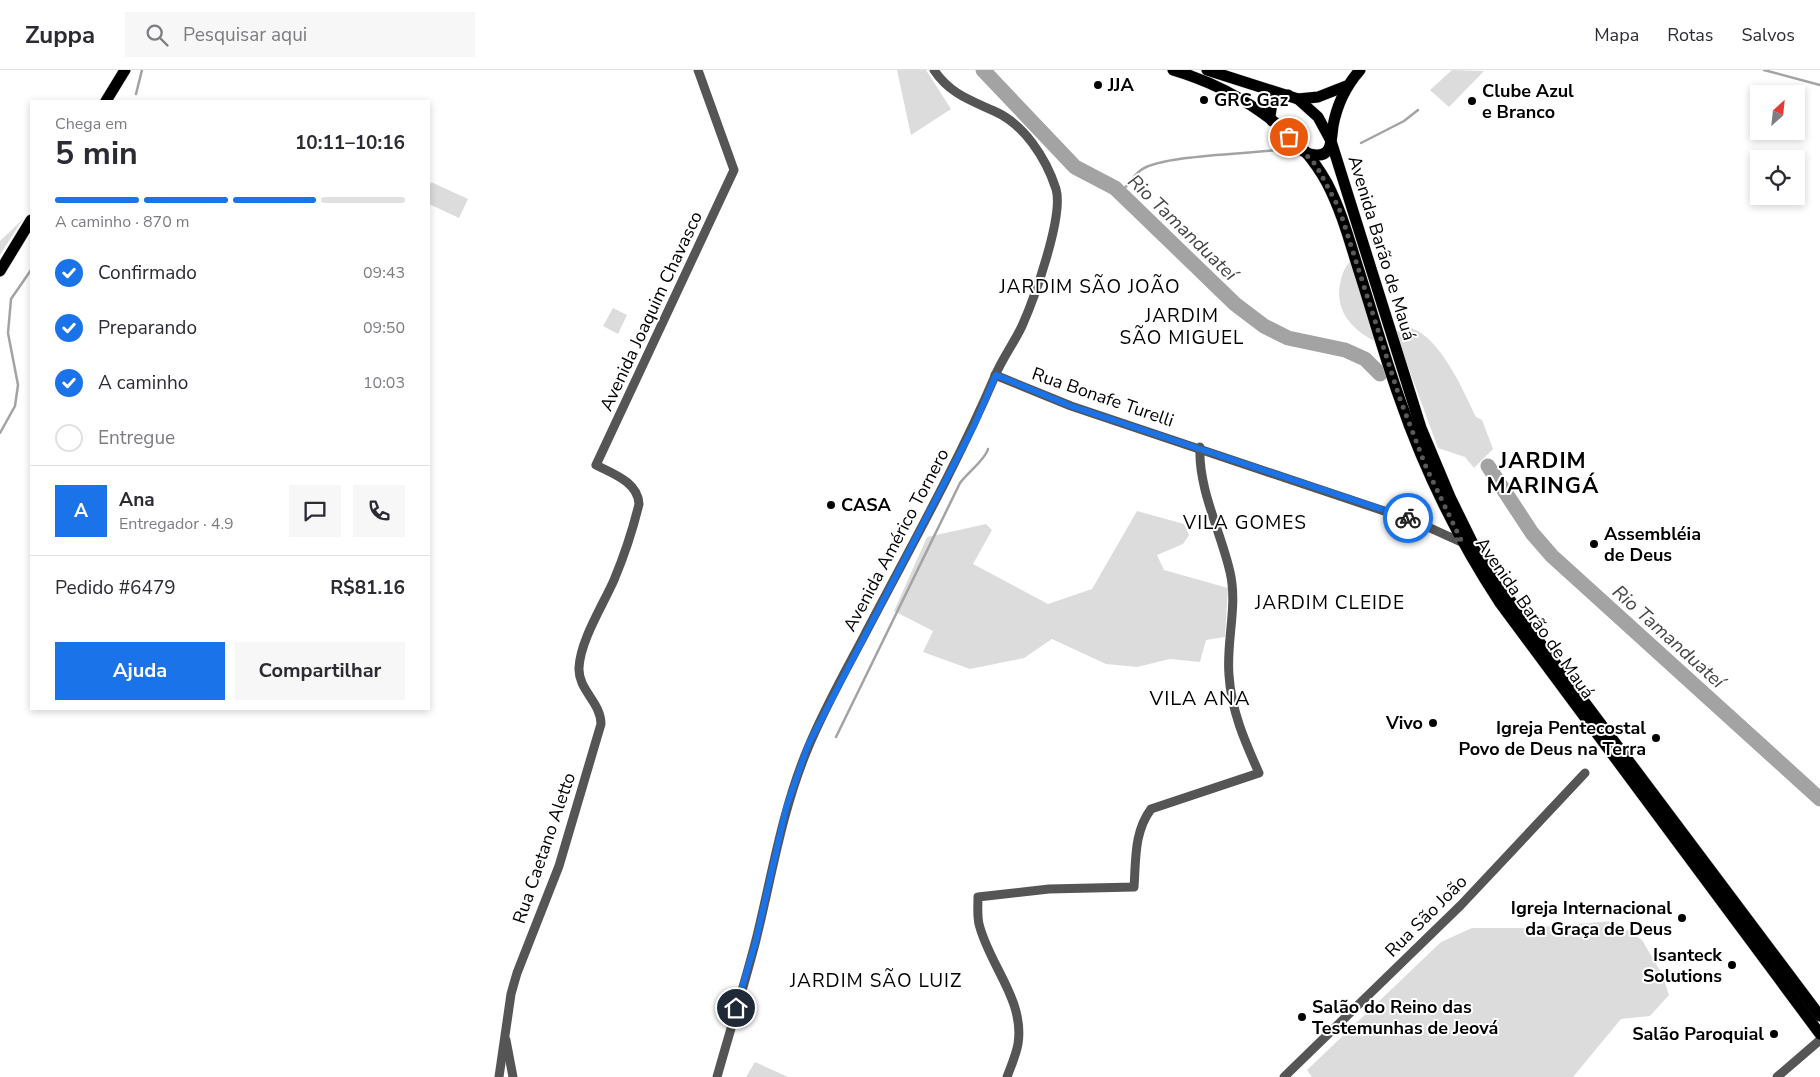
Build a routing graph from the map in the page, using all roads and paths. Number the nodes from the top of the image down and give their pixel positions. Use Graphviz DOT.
graph roads {
  1 [pos="126,70"];
  2 [pos="698,70"];
  3 [pos="934,70"];
  4 [pos="1173,70"];
  5 [pos="1207,70"];
  6 [pos="1360,70"];
  7 [pos="1346,86"];
  8 [pos="1293,97"];
  9 [pos="107,100"];
  10 [pos="1272,121"];
  11 [pos="1331,141"];
  12 [pos="1302,150"];
  13 [pos="30,222"];
  14 [pos="0,271"];
  15 [pos="996,375"];
  16 [pos="1200,447"];
  17 [pos="1462,542"];
  18 [pos="580,680"];
  19 [pos="1585,772"];
  20 [pos="1820,1016"];
  21 [pos="505,1032"];
  22 [pos="1820,1034"];
  23 [pos="1820,1040"];
  24 [pos="1292,1068"];
  25 [pos="499,1077"];
  26 [pos="513,1077"];
  27 [pos="717,1077"];
  28 [pos="1007,1077"];
  29 [pos="1284,1077"];
  30 [pos="1298,1077"];
  31 [pos="1777,1077"];
  1 -- 9 [label="main road"];
  2 -- 18 [label="street, Avenida Joaquim Chavasco"];
  3 -- 15 [label="street, Avenida Américo Tornero"];
  4 -- 10 [label="main road, Avenida Barão de Mauá"];
  5 -- 8 [label="main road, Avenida Barão de Mauá"];
  6 -- 7 [label="main road"];
  7 -- 8 [label="main road"];
  7 -- 11 [label="main road"];
  8 -- 10 [label="main road"];
  8 -- 11 [label="main road, Avenida Barão de Mauá"];
  10 -- 12 [label="main road, Avenida Barão de Mauá"];
  11 -- 12 [label="main road"];
  11 -- 20 [label="main road, Avenida Barão de Mauá"];
  12 -- 17 [label="main road, Avenida Barão de Mauá"];
  13 -- 14 [label="main road"];
  15 -- 16 [label="street, Rua Bonafe Turelli"];
  15 -- 27 [label="street, Avenida Américo Tornero"];
  16 -- 17 [label="street, Rua Bonafe Turelli"];
  16 -- 28 [label="street"];
  17 -- 22 [label="main road, Avenida Barão de Mauá"];
  18 -- 21 [label="street, Rua Caetano Aletto"];
  19 -- 24 [label="street, Rua São João"];
  21 -- 25 [label="street, Rua Caetano Aletto"];
  21 -- 26 [label="street, Rua Caetano Aletto"];
  23 -- 31 [label="street"];
  24 -- 29 [label="street, Rua São João"];
  24 -- 30 [label="street"];
}
